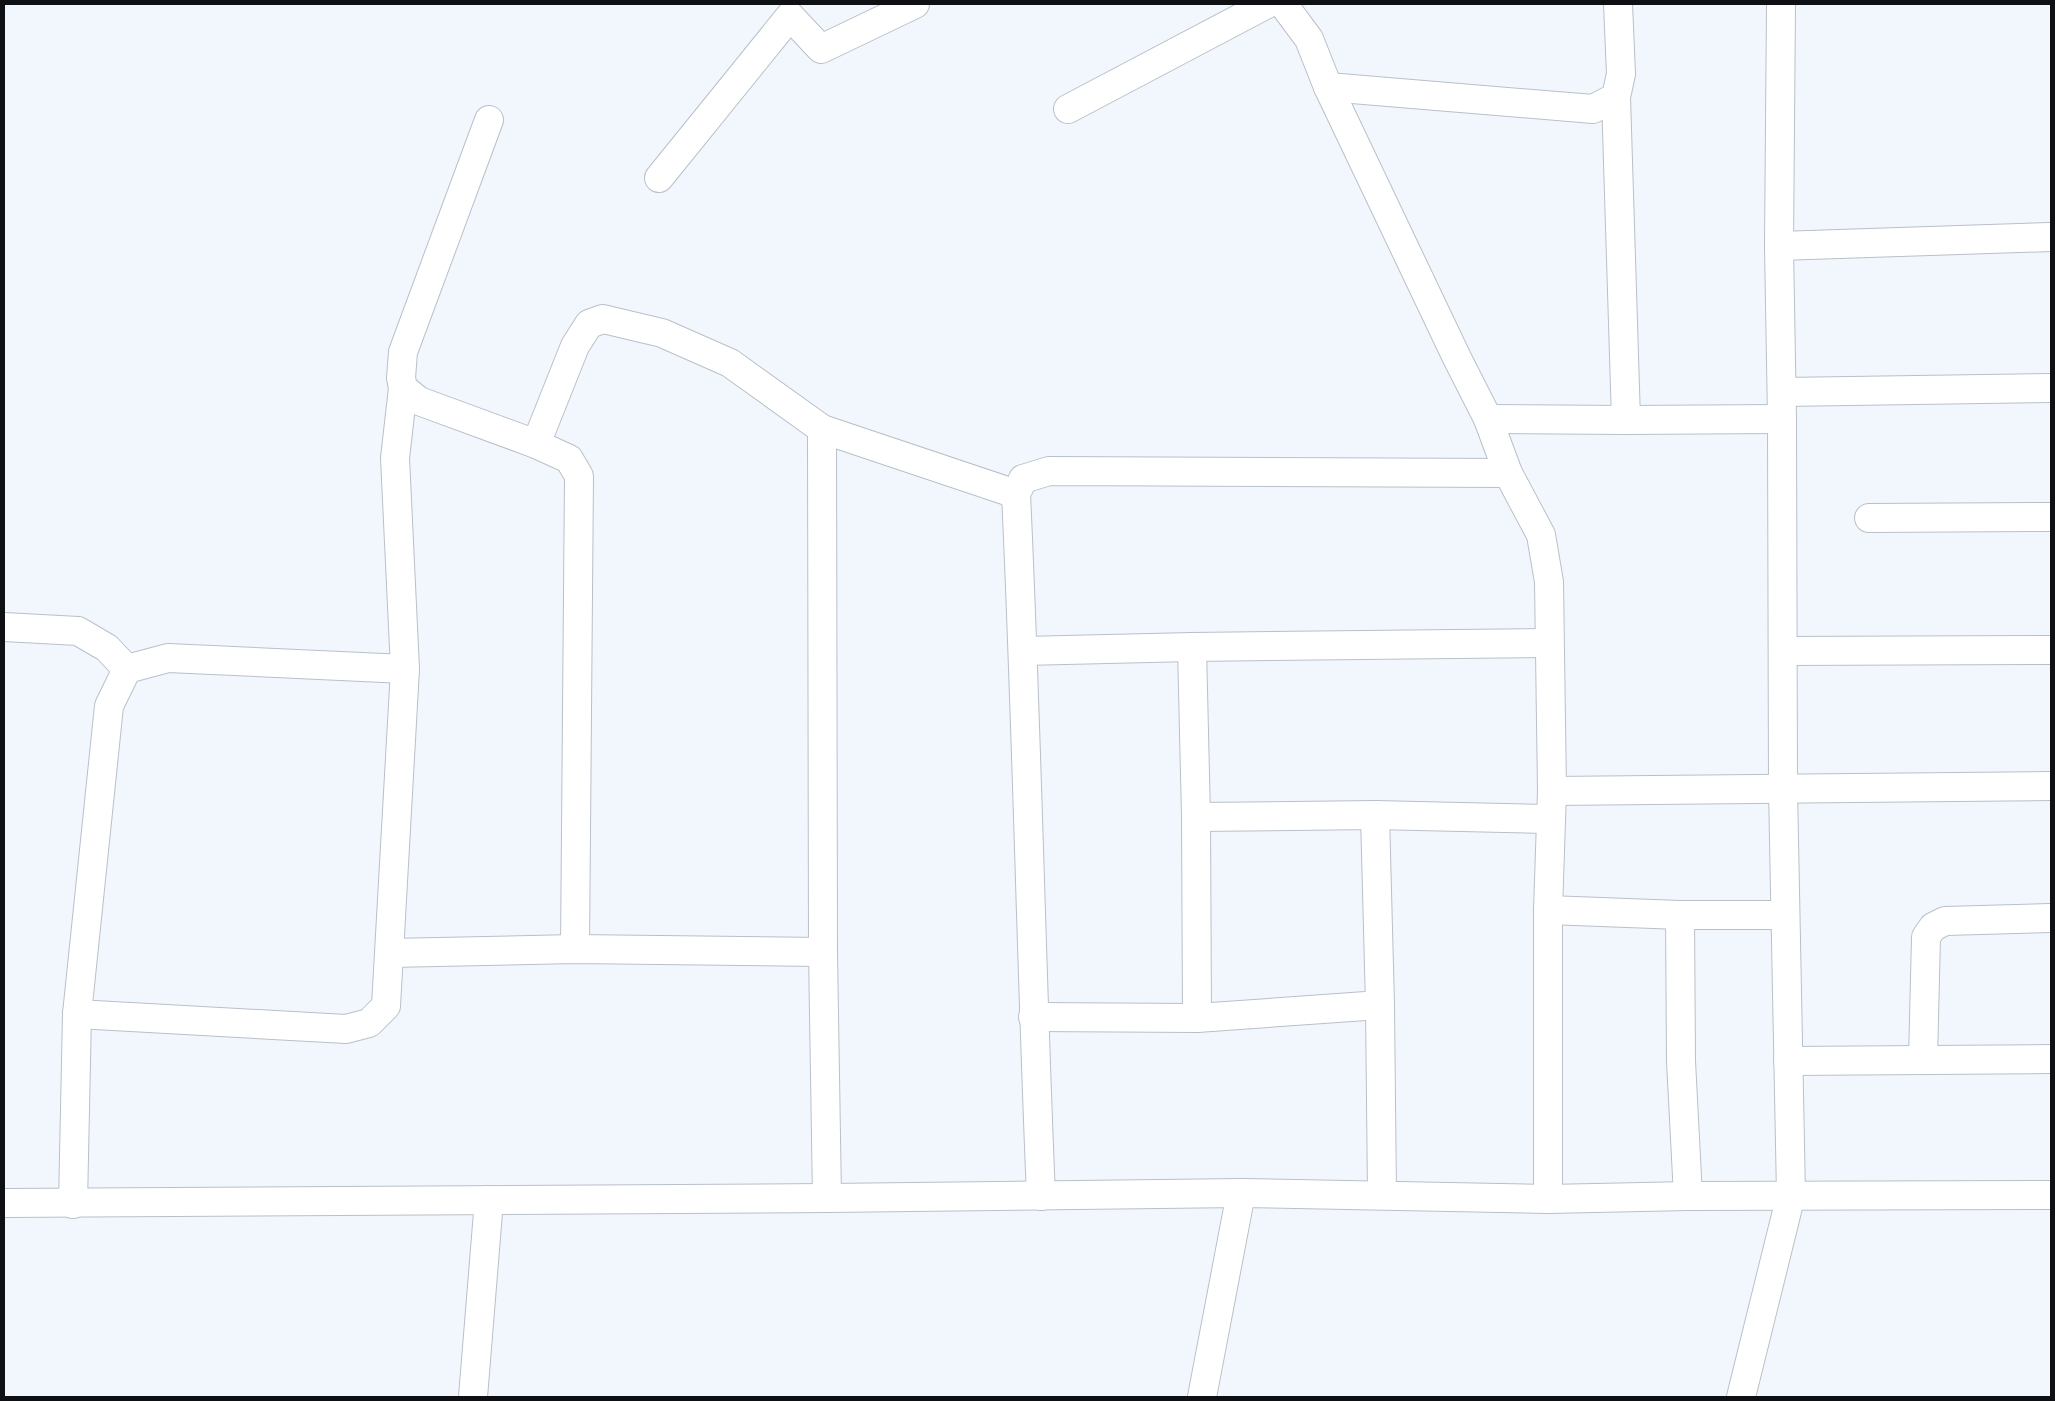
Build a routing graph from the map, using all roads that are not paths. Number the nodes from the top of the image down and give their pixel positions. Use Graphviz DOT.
graph roads {
  1 [pos="915,4"];
  2 [pos="1267,4"];
  3 [pos="1283,4"];
  4 [pos="1618,4"];
  5 [pos="1781,4"];
  6 [pos="1328,87"];
  7 [pos="1616,97"];
  8 [pos="1068,109"];
  9 [pos="490,120"];
  10 [pos="659,178"];
  11 [pos="2051,237"];
  12 [pos="1779,246"];
  13 [pos="404,388"];
  14 [pos="2051,388"];
  15 [pos="1782,406"];
  16 [pos="1488,418"];
  17 [pos="1626,420"];
  18 [pos="822,428"];
  19 [pos="536,444"];
  20 [pos="1508,473"];
  21 [pos="1016,494"];
  22 [pos="1869,518"];
  23 [pos="2051,518"];
  24 [pos="4,628"];
  25 [pos="1548,644"];
  26 [pos="1192,647"];
  27 [pos="2051,650"];
  28 [pos="1023,651"];
  29 [pos="1783,651"];
  30 [pos="405,668"];
  31 [pos="127,669"];
  32 [pos="2051,786"];
  33 [pos="1783,789"];
  34 [pos="1552,791"];
  35 [pos="1375,815"];
  36 [pos="1196,817"];
  37 [pos="1550,819"];
  38 [pos="1548,910"];
  39 [pos="1680,915"];
  40 [pos="1785,915"];
  41 [pos="2051,918"];
  42 [pos="575,949"];
  43 [pos="823,952"];
  44 [pos="390,953"];
  45 [pos="1380,1006"];
  46 [pos="77,1014"];
  47 [pos="1033,1017"];
  48 [pos="1197,1018"];
  49 [pos="2051,1059"];
  50 [pos="1923,1060"];
  51 [pos="1788,1061"];
  52 [pos="1241,1192"];
  53 [pos="1382,1194"];
  54 [pos="1790,1195"];
  55 [pos="2051,1195"];
  56 [pos="1041,1196"];
  57 [pos="1688,1196"];
  58 [pos="827,1198"];
  59 [pos="1548,1199"];
  60 [pos="489,1200"];
  61 [pos="4,1203"];
  62 [pos="74,1204"];
  63 [pos="473,1397"];
  64 [pos="1202,1397"];
  65 [pos="1741,1397"];
  1 -- 10 [label="street"];
  2 -- 8 [label="street"];
  3 -- 6 [label="street"];
  4 -- 7 [label="street"];
  5 -- 12 [label="street"];
  6 -- 7 [label="street"];
  6 -- 16 [label="street"];
  7 -- 17 [label="street"];
  9 -- 13 [label="street"];
  11 -- 12 [label="street"];
  12 -- 15 [label="street"];
  13 -- 19 [label="street"];
  13 -- 30 [label="street"];
  14 -- 15 [label="street"];
  15 -- 17 [label="street"];
  15 -- 29 [label="street"];
  16 -- 17 [label="street"];
  16 -- 20 [label="street"];
  18 -- 19 [label="street"];
  18 -- 21 [label="street"];
  18 -- 43 [label="street"];
  19 -- 42 [label="street"];
  20 -- 21 [label="street"];
  20 -- 25 [label="street"];
  21 -- 28 [label="street"];
  22 -- 23 [label="street"];
  24 -- 31 [label="street"];
  25 -- 26 [label="street"];
  25 -- 34 [label="street"];
  26 -- 28 [label="street"];
  26 -- 36 [label="street"];
  27 -- 29 [label="street"];
  28 -- 47 [label="street"];
  29 -- 33 [label="street"];
  30 -- 31 [label="street"];
  30 -- 44 [label="street"];
  31 -- 46 [label="street"];
  32 -- 33 [label="street"];
  33 -- 34 [label="street"];
  33 -- 40 [label="street"];
  34 -- 37 [label="street"];
  35 -- 36 [label="street"];
  35 -- 37 [label="street"];
  35 -- 45 [label="street"];
  36 -- 48 [label="street"];
  37 -- 38 [label="street"];
  38 -- 39 [label="street"];
  38 -- 59 [label="street"];
  39 -- 40 [label="street"];
  39 -- 57 [label="street"];
  40 -- 51 [label="street"];
  41 -- 50 [label="street"];
  42 -- 43 [label="street"];
  42 -- 44 [label="street"];
  43 -- 58 [label="street"];
  44 -- 46 [label="street"];
  45 -- 48 [label="street"];
  45 -- 53 [label="street"];
  46 -- 62 [label="street"];
  47 -- 48 [label="street"];
  47 -- 56 [label="street"];
  49 -- 50 [label="street"];
  50 -- 51 [label="street"];
  51 -- 54 [label="street"];
  52 -- 53 [label="street"];
  52 -- 56 [label="street"];
  52 -- 64 [label="street"];
  53 -- 59 [label="street"];
  54 -- 55 [label="street"];
  54 -- 57 [label="street"];
  54 -- 65 [label="street"];
  56 -- 58 [label="street"];
  57 -- 59 [label="street"];
  58 -- 60 [label="street"];
  60 -- 62 [label="street"];
  60 -- 63 [label="street"];
  61 -- 62 [label="street"];
}
